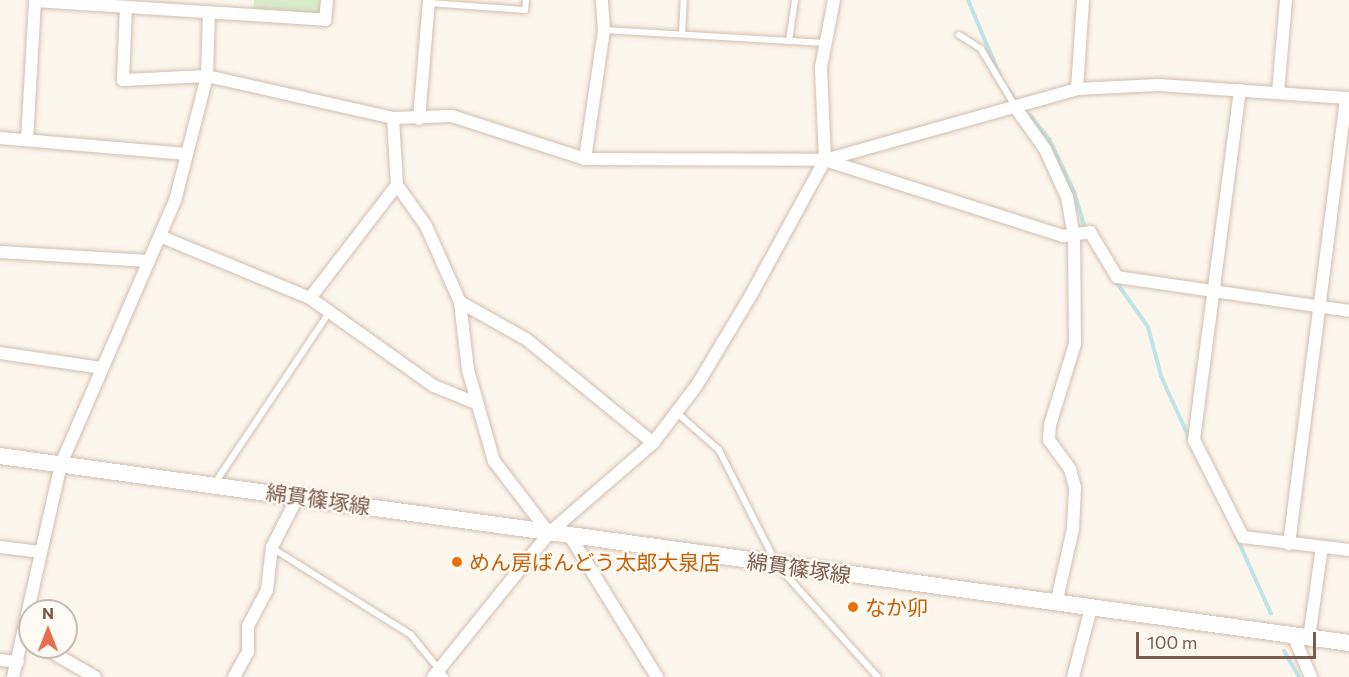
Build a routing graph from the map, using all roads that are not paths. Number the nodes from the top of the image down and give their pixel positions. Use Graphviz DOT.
graph roads {
  1 [pos="327,0"];
  2 [pos="526,0"];
  3 [pos="602,0"];
  4 [pos="684,0"];
  5 [pos="795,0"];
  6 [pos="834,0"];
  7 [pos="1083,0"];
  8 [pos="1286,0"];
  9 [pos="35,1"];
  10 [pos="429,1"];
  11 [pos="126,8"];
  12 [pos="209,13"];
  13 [pos="604,30"];
  14 [pos="682,34"];
  15 [pos="959,35"];
  16 [pos="789,40"];
  17 [pos="825,43"];
  18 [pos="207,76"];
  19 [pos="1077,89"];
  20 [pos="1240,90"];
  21 [pos="1278,92"];
  22 [pos="1348,98"];
  23 [pos="1015,107"];
  24 [pos="393,118"];
  25 [pos="419,119"];
  26 [pos="0,138"];
  27 [pos="27,141"];
  28 [pos="186,154"];
  29 [pos="585,159"];
  30 [pos="825,160"];
  31 [pos="397,185"];
  32 [pos="1074,235"];
  33 [pos="162,237"];
  34 [pos="0,252"];
  35 [pos="149,261"];
  36 [pos="1215,291"];
  37 [pos="310,298"];
  38 [pos="460,302"];
  39 [pos="1320,306"];
  40 [pos="331,309"];
  41 [pos="1349,311"];
  42 [pos="0,353"];
  43 [pos="102,368"];
  44 [pos="476,403"];
  45 [pos="676,412"];
  46 [pos="653,444"];
  47 [pos="0,456"];
  48 [pos="61,464"];
  49 [pos="214,485"];
  50 [pos="298,496"];
  51 [pos="549,533"];
  52 [pos="570,536"];
  53 [pos="1289,544"];
  54 [pos="0,547"];
  55 [pos="272,547"];
  56 [pos="1322,547"];
  57 [pos="1349,550"];
  58 [pos="38,552"];
  59 [pos="777,565"];
  60 [pos="32,599"];
  61 [pos="1056,604"];
  62 [pos="1091,608"];
  63 [pos="1301,637"];
  64 [pos="1349,644"];
  65 [pos="19,659"];
  66 [pos="63,659"];
  67 [pos="0,660"];
  68 [pos="18,662"];
  69 [pos="439,675"];
  70 [pos="13,677"];
  71 [pos="94,677"];
  72 [pos="234,677"];
  73 [pos="657,677"];
  74 [pos="878,677"];
  75 [pos="1073,677"];
  76 [pos="1311,677"];
  1 -- 12 [label="street"];
  2 -- 10 [label="lane"];
  3 -- 13 [label="street"];
  4 -- 14 [label="lane"];
  5 -- 16 [label="lane"];
  6 -- 17 [label="street"];
  7 -- 19 [label="street"];
  8 -- 21 [label="street"];
  9 -- 11 [label="street"];
  9 -- 27 [label="street"];
  10 -- 25 [label="street"];
  11 -- 12 [label="street"];
  11 -- 18 [label="street"];
  12 -- 18 [label="street"];
  13 -- 14 [label="lane"];
  13 -- 29 [label="street"];
  14 -- 16 [label="lane"];
  15 -- 23 [label="lane"];
  16 -- 17 [label="lane"];
  17 -- 30 [label="street"];
  18 -- 24 [label="street"];
  18 -- 28 [label="street"];
  19 -- 20 [label="street"];
  19 -- 23 [label="street"];
  20 -- 21 [label="street"];
  20 -- 36 [label="street"];
  21 -- 22 [label="street"];
  22 -- 39 [label="street"];
  23 -- 30 [label="street"];
  23 -- 32 [label="street"];
  24 -- 25 [label="street"];
  24 -- 31 [label="street"];
  25 -- 29 [label="street"];
  26 -- 27 [label="street"];
  27 -- 28 [label="street"];
  28 -- 33 [label="street"];
  29 -- 30 [label="street"];
  30 -- 32 [label="street"];
  30 -- 45 [label="street"];
  31 -- 37 [label="street"];
  31 -- 38 [label="street"];
  32 -- 36 [label="street"];
  32 -- 61 [label="street"];
  33 -- 35 [label="street"];
  33 -- 37 [label="street"];
  34 -- 35 [label="street"];
  35 -- 43 [label="street"];
  36 -- 39 [label="street"];
  36 -- 53 [label="street"];
  37 -- 40 [label="street"];
  38 -- 44 [label="street"];
  38 -- 46 [label="street"];
  39 -- 41 [label="street"];
  39 -- 53 [label="street"];
  40 -- 44 [label="street"];
  40 -- 49 [label="lane"];
  42 -- 43 [label="street"];
  43 -- 48 [label="street"];
  44 -- 51 [label="street"];
  45 -- 46 [label="street"];
  45 -- 59 [label="lane"];
  46 -- 51 [label="street"];
  47 -- 48 [label="main road, 綿貫篠塚線"];
  48 -- 49 [label="main road, 綿貫篠塚線"];
  48 -- 58 [label="street"];
  49 -- 50 [label="main road, 綿貫篠塚線"];
  50 -- 51 [label="main road, 綿貫篠塚線"];
  50 -- 55 [label="street"];
  51 -- 52 [label="main road, 綿貫篠塚線"];
  51 -- 69 [label="street"];
  52 -- 59 [label="main road, 綿貫篠塚線"];
  52 -- 73 [label="street"];
  53 -- 56 [label="street"];
  54 -- 58 [label="street"];
  55 -- 69 [label="lane"];
  55 -- 72 [label="street"];
  56 -- 57 [label="street"];
  56 -- 63 [label="street"];
  58 -- 60 [label="street"];
  59 -- 61 [label="main road, 綿貫篠塚線"];
  59 -- 74 [label="lane"];
  61 -- 62 [label="main road, 綿貫篠塚線"];
  62 -- 63 [label="main road, 綿貫篠塚線"];
  62 -- 75 [label="street"];
  63 -- 64 [label="main road, 綿貫篠塚線"];
  63 -- 76 [label="street"];
  65 -- 68 [label="street"];
  66 -- 71 [label="street"];
  67 -- 68 [label="street"];
  68 -- 70 [label="street"];
}
